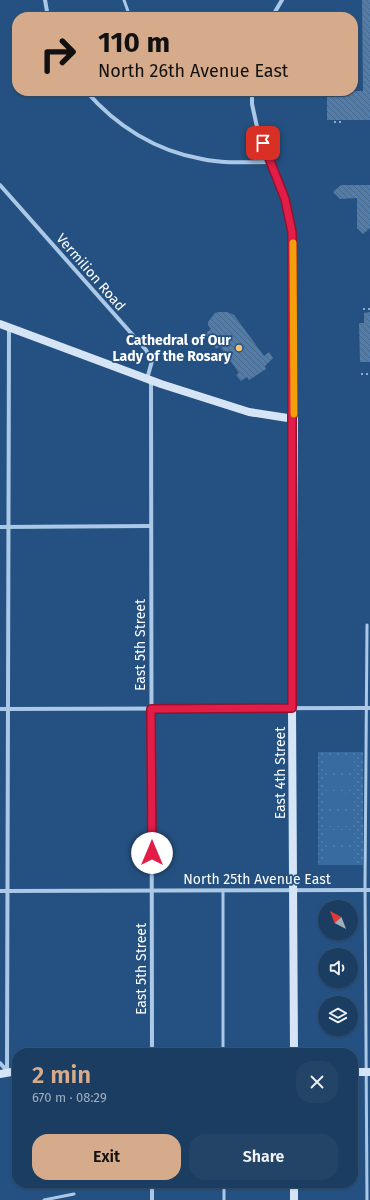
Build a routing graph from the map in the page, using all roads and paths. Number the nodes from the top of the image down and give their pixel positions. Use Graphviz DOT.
graph roads {
  1 [pos="45,0"];
  2 [pos="124,0"];
  3 [pos="282,0"];
  4 [pos="47,12"];
  5 [pos="128,12"];
  6 [pos="275,12"];
  7 [pos="91,96"];
  8 [pos="252,96"];
  9 [pos="334,122"];
  10 [pos="341,122"];
  11 [pos="272,162"];
  12 [pos="0,185"];
  13 [pos="363,309"];
  14 [pos="370,309"];
  15 [pos="0,324"];
  16 [pos="9,327"];
  17 [pos="361,374"];
  18 [pos="368,374"];
  19 [pos="149,380"];
  20 [pos="294,419"];
  21 [pos="8,526"];
  22 [pos="151,526"];
  23 [pos="0,527"];
  24 [pos="367,625"];
  25 [pos="292,708"];
  26 [pos="368,708"];
  27 [pos="0,709"];
  28 [pos="8,709"];
  29 [pos="151,709"];
  30 [pos="152,890"];
  31 [pos="223,890"];
  32 [pos="293,890"];
  33 [pos="368,890"];
  34 [pos="0,891"];
  35 [pos="8,891"];
  36 [pos="152,1048"];
  37 [pos="223,1048"];
  38 [pos="294,1048"];
  39 [pos="0,1063"];
  40 [pos="368,1072"];
  41 [pos="4,1073"];
  42 [pos="152,1188"];
  43 [pos="224,1188"];
  44 [pos="294,1188"];
  45 [pos="74,1194"];
  46 [pos="44,1200"];
  47 [pos="152,1200"];
  48 [pos="224,1200"];
  49 [pos="294,1200"];
  50 [pos="367,1200"];
  1 -- 4 [label="street"];
  2 -- 5 [label="lane"];
  3 -- 6 [label="street"];
  7 -- 11 [label="street"];
  8 -- 11 [label="street, East 4th Street"];
  9 -- 10 [label="path"];
  11 -- 20 [label="street, East 4th Street"];
  12 -- 19 [label="street, Vermilion Road"];
  13 -- 14 [label="path"];
  15 -- 16 [label="main road"];
  16 -- 19 [label="main road"];
  16 -- 21 [label="street"];
  17 -- 18 [label="path"];
  19 -- 20 [label="main road"];
  19 -- 22 [label="street, East 5th Street"];
  20 -- 25 [label="main road, East 4th Street"];
  21 -- 22 [label="street"];
  21 -- 23 [label="street"];
  21 -- 28 [label="street"];
  22 -- 29 [label="street, East 5th Street"];
  24 -- 26 [label="lane"];
  25 -- 26 [label="street"];
  25 -- 29 [label="street"];
  25 -- 32 [label="main road, East 4th Street"];
  26 -- 33 [label="lane"];
  27 -- 28 [label="street"];
  28 -- 29 [label="street"];
  28 -- 35 [label="street"];
  29 -- 30 [label="street, East 5th Street"];
  30 -- 31 [label="street, North 25th Avenue East"];
  30 -- 35 [label="street, North 25th Avenue East"];
  30 -- 36 [label="street, East 5th Street"];
  31 -- 32 [label="street, North 25th Avenue East"];
  31 -- 37 [label="lane"];
  32 -- 33 [label="street, North 25th Avenue East"];
  32 -- 38 [label="main road, East 4th Street"];
  33 -- 40 [label="lane"];
  34 -- 35 [label="street, North 25th Avenue East"];
  35 -- 41 [label="street"];
  39 -- 41 [label="street"];
  40 -- 50 [label="lane"];
  42 -- 47 [label="street"];
  43 -- 48 [label="lane"];
  44 -- 49 [label="main road"];
  45 -- 46 [label="lane"];
}
